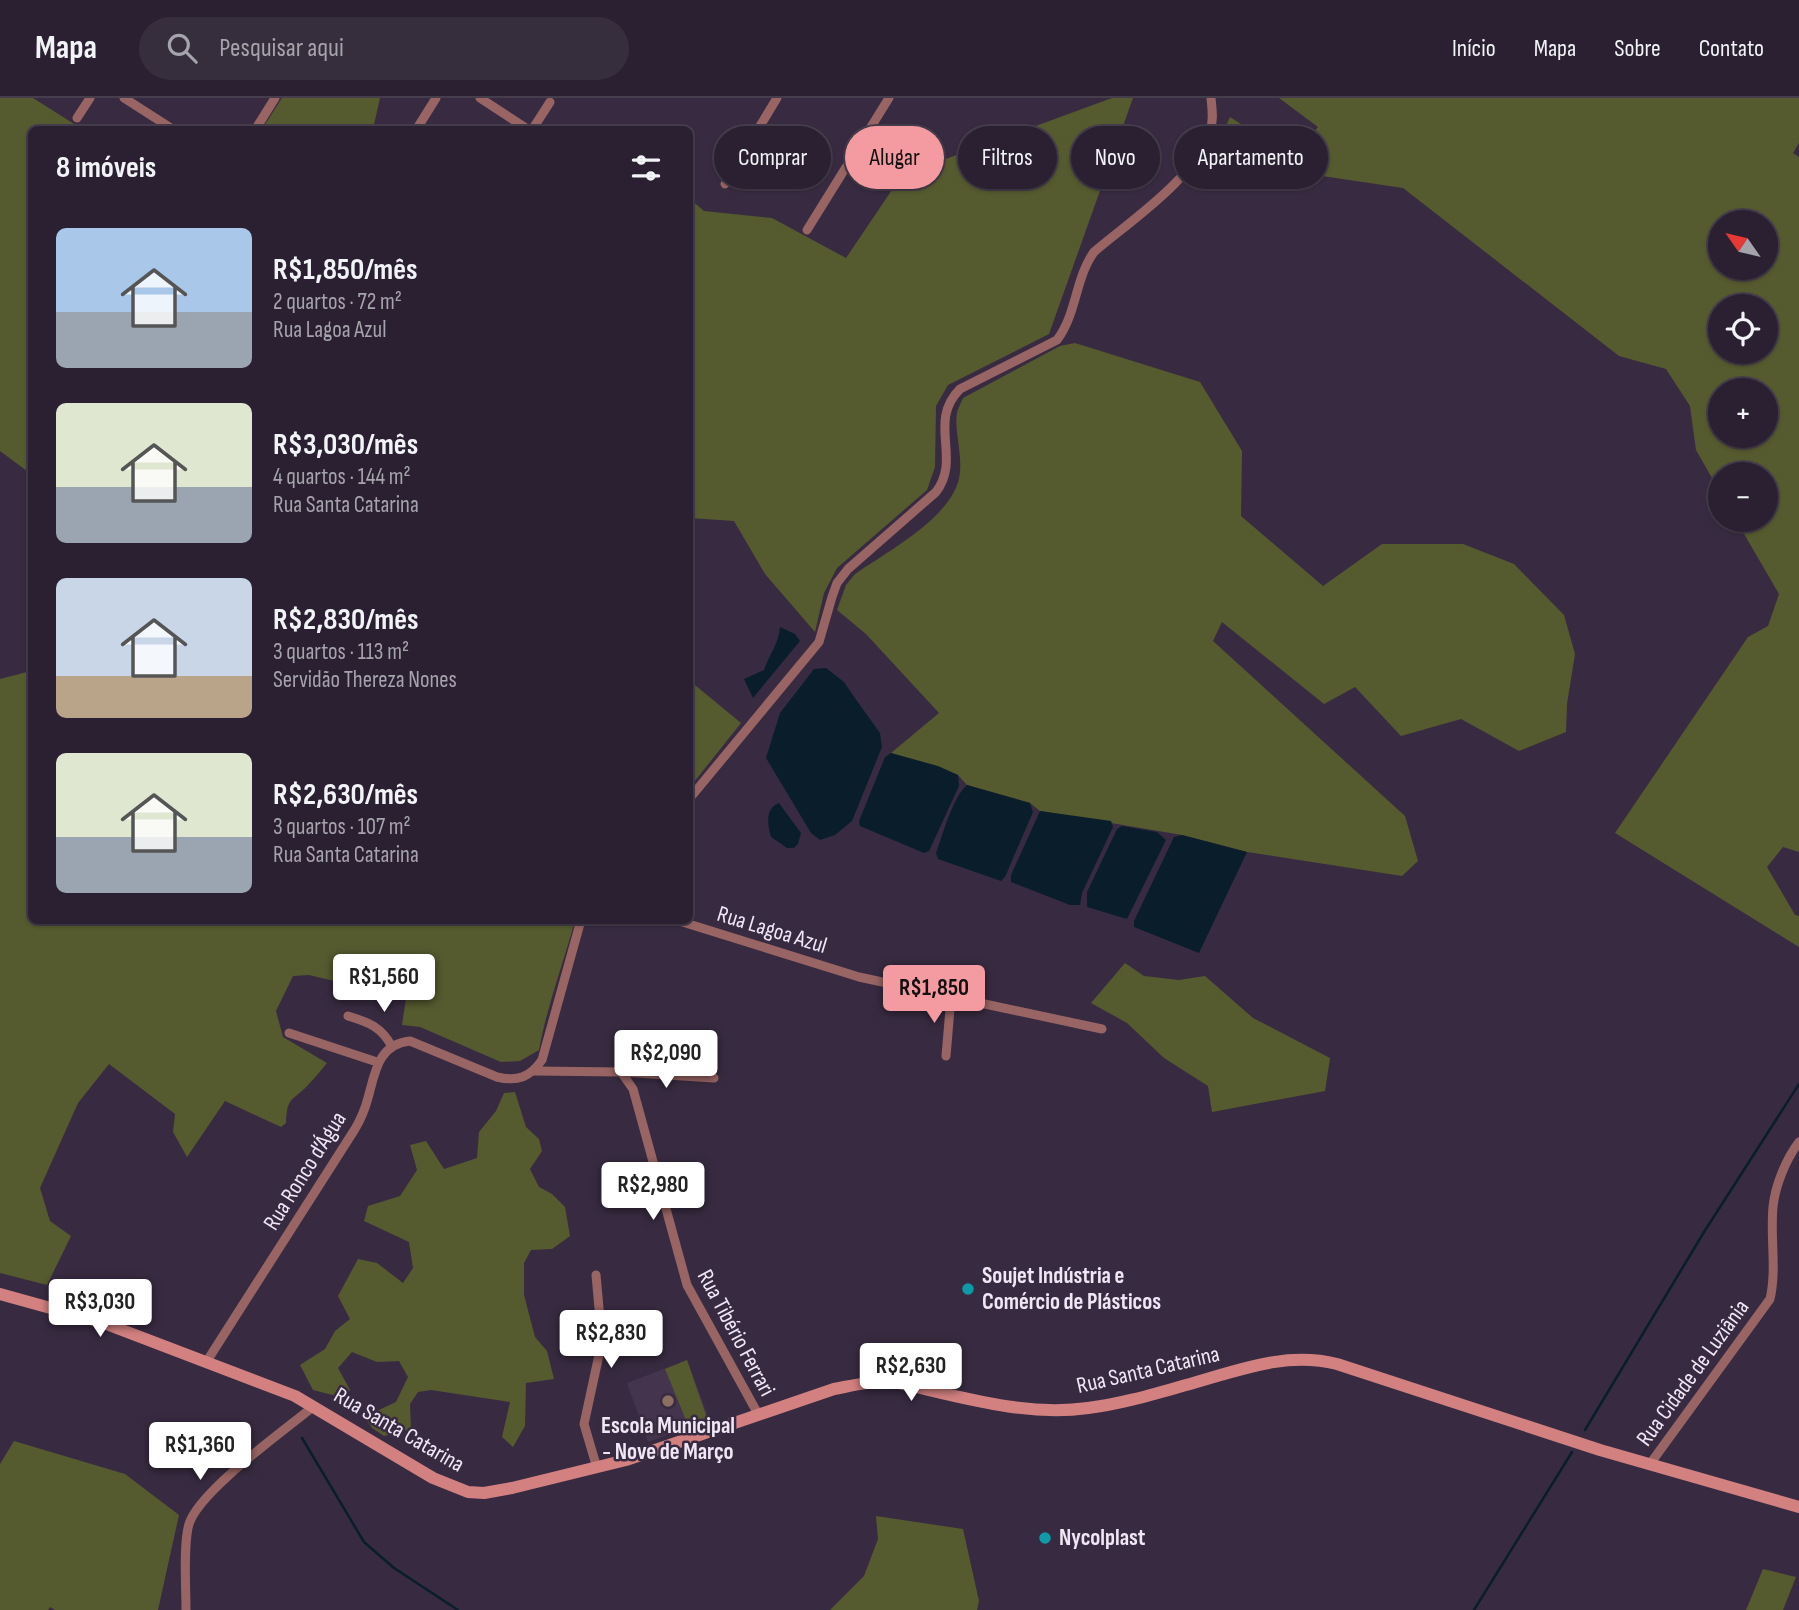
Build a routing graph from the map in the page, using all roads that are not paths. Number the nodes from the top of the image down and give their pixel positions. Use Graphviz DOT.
graph roads {
  1 [pos="90,98"];
  2 [pos="124,98"];
  3 [pos="275,98"];
  4 [pos="436,98"];
  5 [pos="480,98"];
  6 [pos="777,98"];
  7 [pos="889,98"];
  8 [pos="1211,98"];
  9 [pos="550,102"];
  10 [pos="77,118"];
  11 [pos="168,126"];
  12 [pos="258,126"];
  13 [pos="418,126"];
  14 [pos="525,126"];
  15 [pos="534,126"];
  16 [pos="760,126"];
  17 [pos="807,230"];
  18 [pos="693,796"];
  19 [pos="580,924"];
  20 [pos="689,924"];
  21 [pos="951,997"];
  22 [pos="348,1016"];
  23 [pos="1102,1030"];
  24 [pos="289,1033"];
  25 [pos="392,1047"];
  26 [pos="946,1056"];
  27 [pos="377,1062"];
  28 [pos="534,1071"];
  29 [pos="621,1072"];
  30 [pos="714,1078"];
  31 [pos="1799,1144"];
  32 [pos="596,1275"];
  33 [pos="0,1294"];
  34 [pos="207,1361"];
  35 [pos="314,1406"];
  36 [pos="758,1414"];
  37 [pos="1650,1464"];
  38 [pos="597,1468"];
  39 [pos="1799,1507"];
  40 [pos="186,1610"];
  1 -- 10 [label="street"];
  2 -- 11 [label="street"];
  3 -- 12 [label="street"];
  4 -- 13 [label="street"];
  5 -- 14 [label="street"];
  6 -- 16 [label="street"];
  7 -- 17 [label="street"];
  8 -- 18 [label="street"];
  9 -- 15 [label="street"];
  19 -- 28 [label="street"];
  20 -- 21 [label="street, Rua Lagoa Azul"];
  21 -- 23 [label="street, Rua Lagoa Azul"];
  21 -- 26 [label="street"];
  22 -- 25 [label="street"];
  24 -- 27 [label="street"];
  25 -- 27 [label="street"];
  25 -- 28 [label="street"];
  27 -- 34 [label="street, Rua Ronco d’Água"];
  28 -- 29 [label="street"];
  29 -- 30 [label="street"];
  29 -- 36 [label="street, Rua Tibério Ferrari"];
  31 -- 37 [label="street, Rua Cidade de Luziânia"];
  32 -- 38 [label="street"];
  33 -- 34 [label="street, Rua Santa Catarina"];
  34 -- 35 [label="street, Rua Santa Catarina"];
  35 -- 38 [label="street, Rua Santa Catarina"];
  35 -- 40 [label="street"];
  36 -- 37 [label="street, Rua Santa Catarina"];
  36 -- 38 [label="street, Rua Santa Catarina"];
  37 -- 39 [label="street, Rua Santa Catarina"];
}
